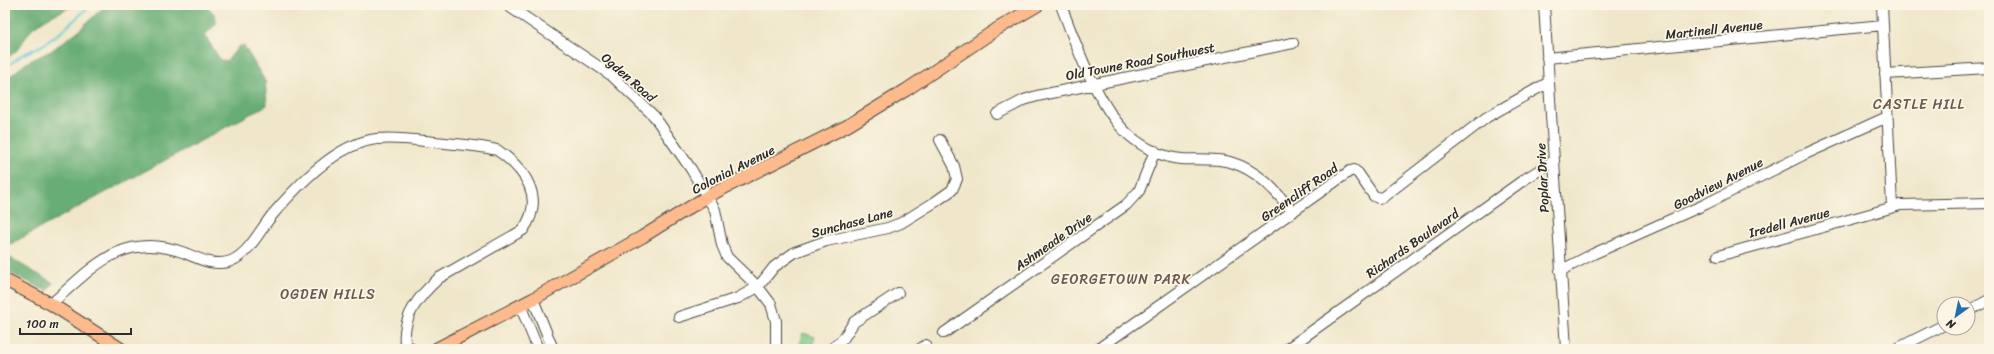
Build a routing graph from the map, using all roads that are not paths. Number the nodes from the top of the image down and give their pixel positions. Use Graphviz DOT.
graph roads {
  1 [pos="507,5"];
  2 [pos="1038,5"];
  3 [pos="1061,5"];
  4 [pos="1544,5"];
  5 [pos="1882,5"];
  6 [pos="1883,25"];
  7 [pos="1293,43"];
  8 [pos="1547,58"];
  9 [pos="1989,68"];
  10 [pos="1885,74"];
  11 [pos="1549,82"];
  12 [pos="1095,85"];
  13 [pos="997,114"];
  14 [pos="1887,117"];
  15 [pos="940,140"];
  16 [pos="1155,151"];
  17 [pos="1554,161"];
  18 [pos="708,196"];
  19 [pos="1989,203"];
  20 [pos="1892,206"];
  21 [pos="1293,212"];
  22 [pos="1718,256"];
  23 [pos="1560,271"];
  24 [pos="5,280"];
  25 [pos="758,287"];
  26 [pos="898,293"];
  27 [pos="533,299"];
  28 [pos="1989,300"];
  29 [pos="50,304"];
  30 [pos="520,305"];
  31 [pos="1976,307"];
  32 [pos="679,317"];
  33 [pos="1936,329"];
  34 [pos="944,333"];
  35 [pos="775,348"];
  36 [pos="121,349"];
  37 [pos="412,349"];
  38 [pos="436,349"];
  39 [pos="538,349"];
  40 [pos="553,349"];
  41 [pos="832,349"];
  42 [pos="1098,349"];
  43 [pos="1287,349"];
  44 [pos="1566,349"];
  45 [pos="1896,349"];
  1 -- 18 [label="street, Ogden Road"];
  2 -- 18 [label="main road, Colonial Avenue"];
  3 -- 12 [label="street"];
  4 -- 8 [label="street, Poplar Drive"];
  5 -- 6 [label="street"];
  6 -- 8 [label="street, Martinell Avenue"];
  6 -- 10 [label="street"];
  7 -- 12 [label="street, Old Towne Road Southwest"];
  8 -- 11 [label="street, Poplar Drive"];
  9 -- 10 [label="street"];
  10 -- 14 [label="street"];
  11 -- 17 [label="street, Poplar Drive"];
  11 -- 21 [label="street, Greencliff Road"];
  12 -- 13 [label="street, Old Towne Road Southwest"];
  12 -- 16 [label="street"];
  14 -- 20 [label="street"];
  14 -- 23 [label="street, Goodview Avenue"];
  15 -- 25 [label="street, Sunchase Lane"];
  16 -- 21 [label="street"];
  16 -- 34 [label="street, Ashmeade Drive"];
  17 -- 23 [label="street, Poplar Drive"];
  17 -- 43 [label="street, Richards Boulevard"];
  18 -- 25 [label="street, Ogden Road"];
  18 -- 27 [label="main road, Colonial Avenue"];
  19 -- 20 [label="street"];
  20 -- 22 [label="street, Iredell Avenue"];
  21 -- 42 [label="street, Greencliff Road"];
  23 -- 44 [label="street, Poplar Drive"];
  24 -- 29 [label="main road"];
  25 -- 32 [label="street"];
  25 -- 35 [label="street, Ogden Road"];
  26 -- 41 [label="street"];
  27 -- 30 [label="main road, Colonial Avenue"];
  27 -- 40 [label="street"];
  28 -- 31 [label="street"];
  29 -- 36 [label="main road"];
  29 -- 37 [label="street"];
  30 -- 38 [label="main road, Colonial Avenue"];
  30 -- 39 [label="street"];
  33 -- 45 [label="street"];
}
